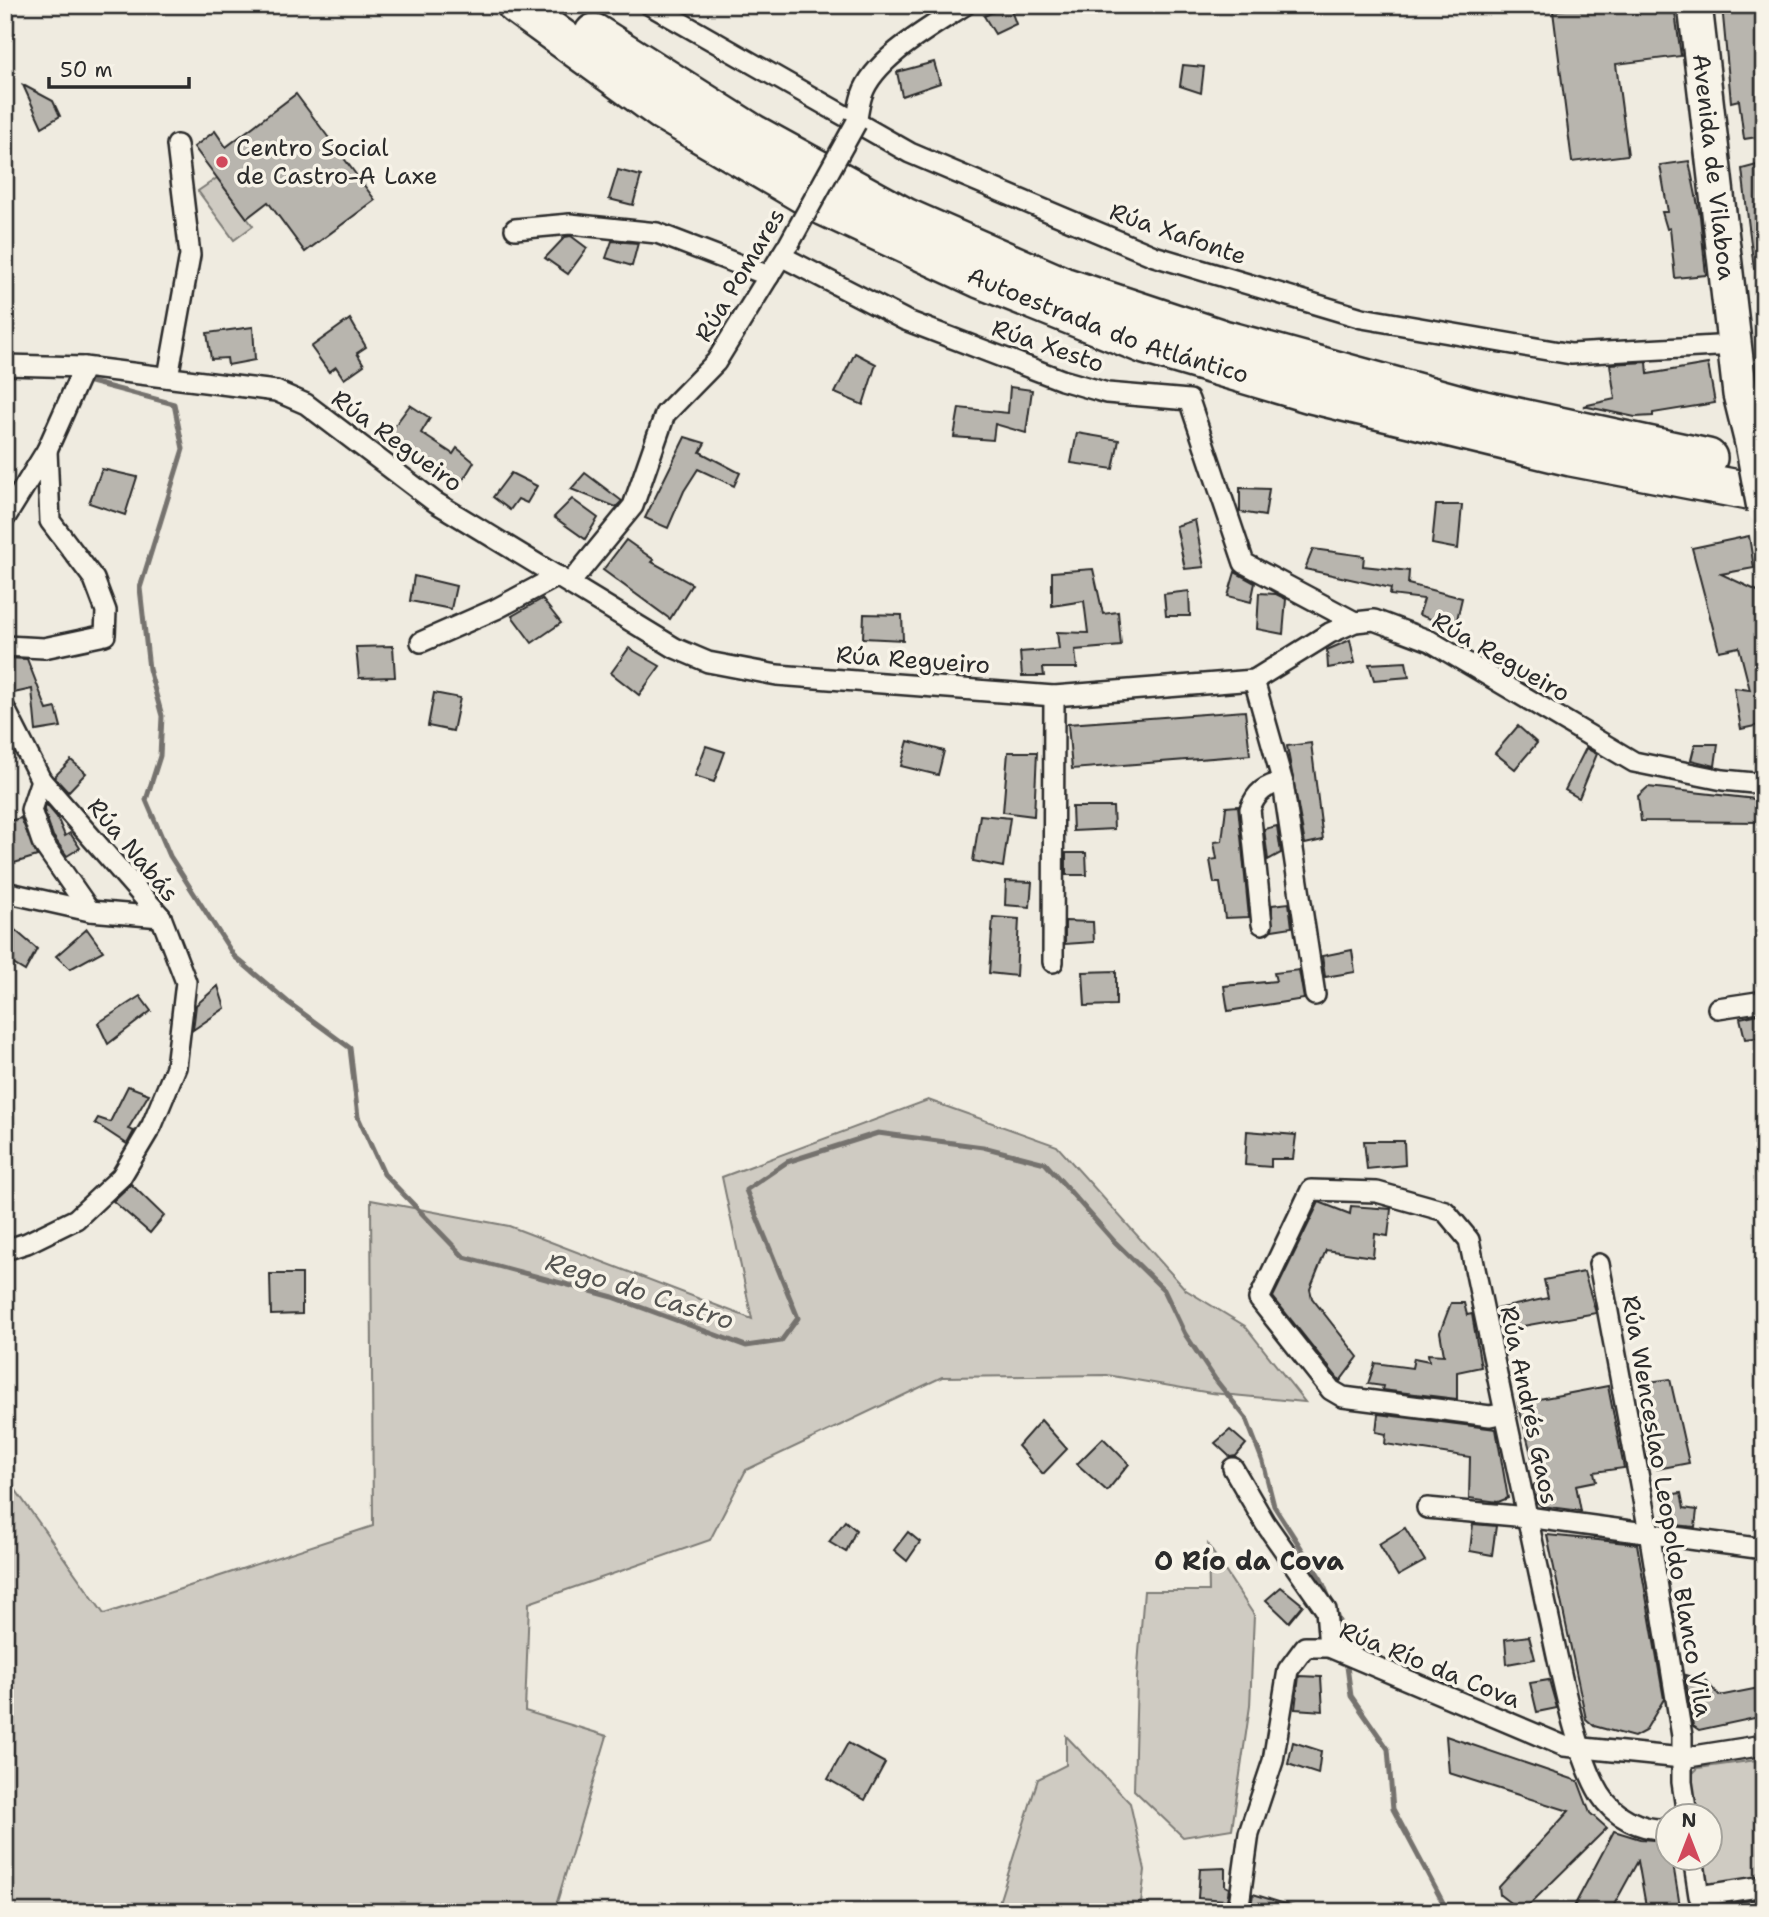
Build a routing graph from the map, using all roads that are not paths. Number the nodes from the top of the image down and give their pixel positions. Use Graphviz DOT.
graph roads {
  1 [pos="516,5"];
  2 [pos="559,5"];
  3 [pos="650,5"];
  4 [pos="965,5"];
  5 [pos="1695,5"];
  6 [pos="856,123"];
  7 [pos="177,145"];
  8 [pos="516,229"];
  9 [pos="785,250"];
  10 [pos="769,276"];
  11 [pos="5,365"];
  12 [pos="84,367"];
  13 [pos="168,377"];
  14 [pos="1752,390"];
  15 [pos="47,450"];
  16 [pos="1764,494"];
  17 [pos="1764,508"];
  18 [pos="5,518"];
  19 [pos="564,580"];
  20 [pos="1355,622"];
  21 [pos="421,642"];
  22 [pos="5,646"];
  23 [pos="1254,680"];
  24 [pos="1054,696"];
  25 [pos="5,709"];
  26 [pos="41,780"];
  27 [pos="1283,783"];
  28 [pos="1764,784"];
  29 [pos="5,892"];
  30 [pos="90,911"];
  31 [pos="161,918"];
  32 [pos="1262,924"];
  33 [pos="1053,962"];
  34 [pos="1315,995"];
  35 [pos="1764,1001"];
  36 [pos="1718,1008"];
  37 [pos="5,1250"];
  38 [pos="1600,1264"];
  39 [pos="1505,1413"];
  40 [pos="1233,1468"];
  41 [pos="1427,1508"];
  42 [pos="1527,1517"];
  43 [pos="1649,1532"];
  44 [pos="1764,1549"];
  45 [pos="1329,1647"];
  46 [pos="1764,1745"];
  47 [pos="1582,1750"];
  48 [pos="1682,1758"];
  49 [pos="1685,1801"];
  50 [pos="1654,1830"];
  51 [pos="1695,1871"];
  52 [pos="1764,1886"];
  53 [pos="1238,1912"];
  1 -- 16 [label="highway, Autoestrada do Atlántico"];
  2 -- 14 [label="highway, Autoestrada do Atlántico"];
  3 -- 6 [label="street, Rúa Xafonte"];
  4 -- 6 [label="street, Rúa Pomares"];
  5 -- 14 [label="highway, Avenida de Vilaboa"];
  6 -- 9 [label="street, Rúa Pomares, bridge"];
  6 -- 14 [label="street, Rúa Xafonte"];
  7 -- 13 [label="street"];
  8 -- 10 [label="street"];
  9 -- 10 [label="street, Rúa Pomares"];
  9 -- 20 [label="street, Rúa Xesto"];
  10 -- 19 [label="street, Rúa Pomares"];
  11 -- 12 [label="street, Rúa Regueiro"];
  12 -- 13 [label="street, Rúa Regueiro"];
  12 -- 15 [label="street"];
  13 -- 19 [label="street, Rúa Regueiro"];
  14 -- 17 [label="highway, Avenida de Vilaboa, bridge"];
  15 -- 18 [label="street"];
  15 -- 22 [label="street"];
  19 -- 21 [label="street"];
  19 -- 24 [label="street, Rúa Regueiro"];
  20 -- 23 [label="street, Rúa Regueiro"];
  20 -- 28 [label="street, Rúa Regueiro"];
  23 -- 24 [label="street, Rúa Regueiro"];
  23 -- 27 [label="street"];
  24 -- 33 [label="street"];
  25 -- 26 [label="street, Rúa Nabás"];
  26 -- 30 [label="street"];
  26 -- 31 [label="street, Rúa Nabás"];
  27 -- 32 [label="street"];
  27 -- 34 [label="street"];
  29 -- 30 [label="street"];
  30 -- 31 [label="street"];
  31 -- 37 [label="street, Rúa Nabás"];
  35 -- 36 [label="street"];
  38 -- 43 [label="street, Rúa Wenceslao Leopoldo Blanco Vila"];
  39 -- 39 [label="street, Rúa Andrés Gaos"];
  39 -- 42 [label="street, Rúa Andrés Gaos"];
  40 -- 45 [label="street"];
  41 -- 42 [label="street"];
  42 -- 43 [label="street"];
  42 -- 47 [label="street, Rúa Andrés Gaos"];
  43 -- 44 [label="street"];
  43 -- 48 [label="street, Rúa Wenceslao Leopoldo Blanco Vila"];
  45 -- 47 [label="street, Rúa Río da Cova"];
  45 -- 53 [label="street, Rúa Río da Cova"];
  46 -- 48 [label="street, Rúa Río da Cova"];
  47 -- 48 [label="street, Rúa Río da Cova"];
  47 -- 50 [label="street, Rúa Andrés Gaos"];
  48 -- 49 [label="street, Rúa Wenceslao Leopoldo Blanco Vila"];
  51 -- 52 [label="street"];
}
